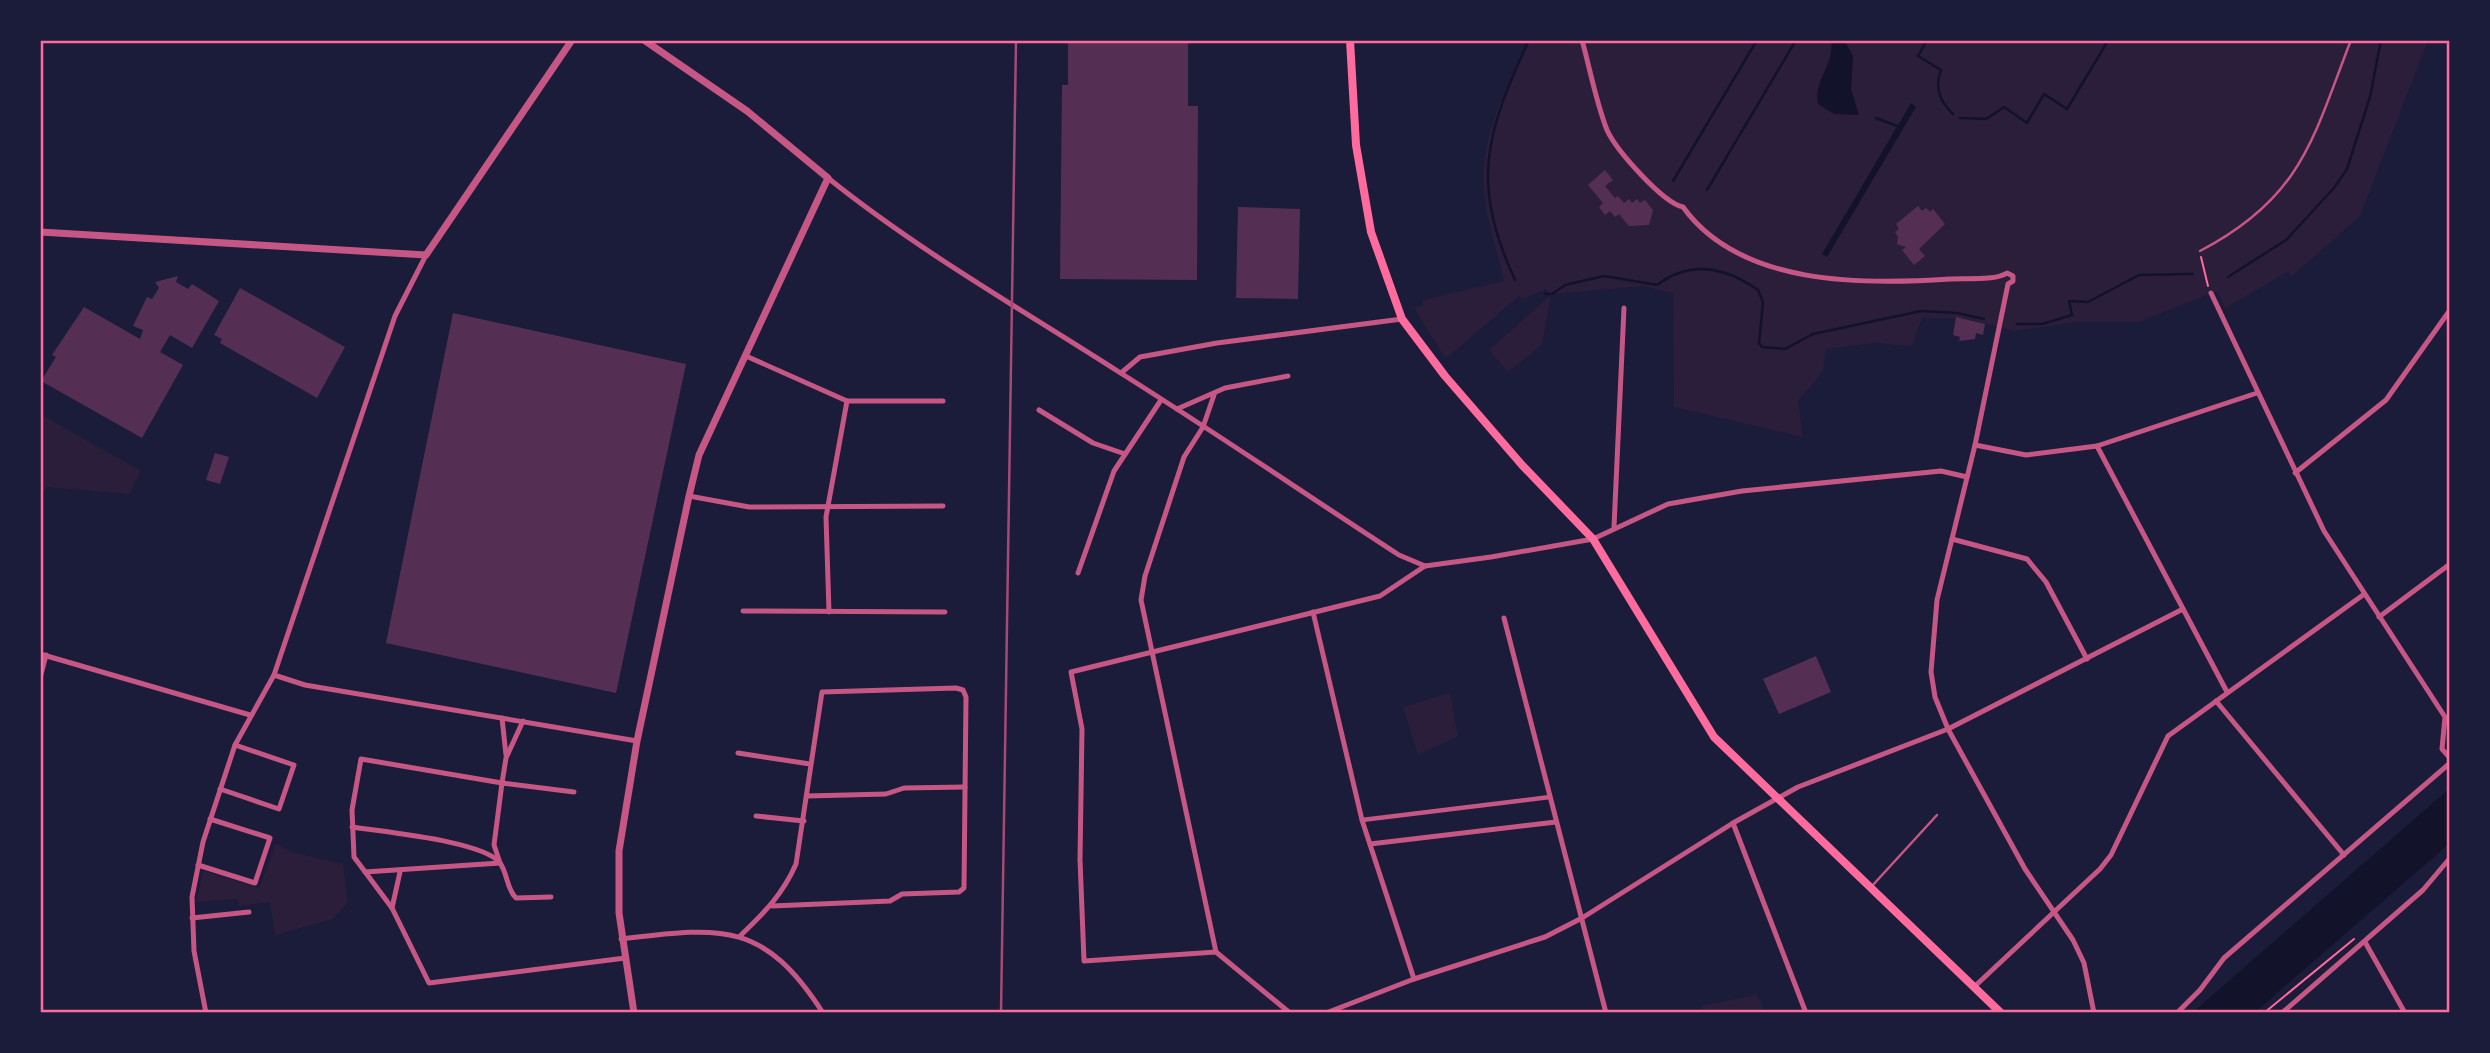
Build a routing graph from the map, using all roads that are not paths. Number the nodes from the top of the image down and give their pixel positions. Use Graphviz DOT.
graph roads {
  1 [pos="572,40"];
  2 [pos="644,40"];
  3 [pos="1350,40"];
  4 [pos="1582,40"];
  5 [pos="2351,40"];
  6 [pos="828,178"];
  7 [pos="40,232"];
  8 [pos="2200,251"];
  9 [pos="426,255"];
  10 [pos="2004,276"];
  11 [pos="2008,284"];
  12 [pos="2211,293"];
  13 [pos="1624,308"];
  14 [pos="2450,310"];
  15 [pos="1402,319"];
  16 [pos="746,356"];
  17 [pos="1122,373"];
  18 [pos="1289,376"];
  19 [pos="2257,393"];
  20 [pos="1214,395"];
  21 [pos="1161,400"];
  22 [pos="847,401"];
  23 [pos="943,401"];
  24 [pos="1177,409"];
  25 [pos="1039,410"];
  26 [pos="1203,427"];
  27 [pos="1975,445"];
  28 [pos="2097,446"];
  29 [pos="1125,454"];
  30 [pos="2295,473"];
  31 [pos="1967,477"];
  32 [pos="690,496"];
  33 [pos="943,506"];
  34 [pos="827,507"];
  35 [pos="1615,527"];
  36 [pos="1593,539"];
  37 [pos="1952,539"];
  38 [pos="2450,564"];
  39 [pos="1425,566"];
  40 [pos="1078,573"];
  41 [pos="2363,595"];
  42 [pos="2183,609"];
  43 [pos="743,611"];
  44 [pos="830,612"];
  45 [pos="945,612"];
  46 [pos="1313,612"];
  47 [pos="2379,617"];
  48 [pos="1504,618"];
  49 [pos="1152,652"];
  50 [pos="43,654"];
  51 [pos="2087,659"];
  52 [pos="274,675"];
  53 [pos="40,678"];
  54 [pos="2227,692"];
  55 [pos="2216,701"];
  56 [pos="250,715"];
  57 [pos="2447,715"];
  58 [pos="502,718"];
  59 [pos="523,721"];
  60 [pos="1948,729"];
  61 [pos="636,741"];
  62 [pos="235,745"];
  63 [pos="738,753"];
  64 [pos="506,758"];
  65 [pos="2450,761"];
  66 [pos="810,764"];
  67 [pos="502,783"];
  68 [pos="965,786"];
  69 [pos="220,789"];
  70 [pos="574,792"];
  71 [pos="807,796"];
  72 [pos="1550,797"];
  73 [pos="1775,799"];
  74 [pos="1937,815"];
  75 [pos="755,816"];
  76 [pos="210,819"];
  77 [pos="1362,820"];
  78 [pos="804,821"];
  79 [pos="1556,822"];
  80 [pos="1733,822"];
  81 [pos="352,827"];
  82 [pos="1370,844"];
  83 [pos="2344,855"];
  84 [pos="2449,860"];
  85 [pos="500,863"];
  86 [pos="198,864"];
  87 [pos="365,872"];
  88 [pos="400,872"];
  89 [pos="1869,888"];
  90 [pos="551,897"];
  91 [pos="772,906"];
  92 [pos="392,908"];
  93 [pos="249,912"];
  94 [pos="2054,912"];
  95 [pos="192,918"];
  96 [pos="1582,918"];
  97 [pos="741,935"];
  98 [pos="621,939"];
  99 [pos="2365,942"];
  100 [pos="1216,952"];
  101 [pos="625,958"];
  102 [pos="1414,979"];
  103 [pos="1974,987"];
  104 [pos="205,1013"];
  105 [pos="634,1013"];
  106 [pos="823,1013"];
  107 [pos="1290,1013"];
  108 [pos="1326,1013"];
  109 [pos="1606,1013"];
  110 [pos="1806,1013"];
  111 [pos="2001,1013"];
  112 [pos="2094,1013"];
  113 [pos="2177,1013"];
  114 [pos="2282,1013"];
  115 [pos="2405,1013"];
  1 -- 9 [label="street"];
  2 -- 6 [label="street"];
  3 -- 15 [label="main road"];
  4 -- 10 [label="street"];
  5 -- 8 [label="lane"];
  6 -- 16 [label="street"];
  6 -- 17 [label="street"];
  7 -- 9 [label="street"];
  9 -- 52 [label="street"];
  10 -- 11 [label="street"];
  10 -- 11 [label="street"];
  11 -- 27 [label="street"];
  12 -- 19 [label="street"];
  13 -- 35 [label="street"];
  14 -- 30 [label="street"];
  15 -- 17 [label="street"];
  15 -- 36 [label="main road"];
  16 -- 22 [label="street"];
  16 -- 32 [label="street"];
  17 -- 21 [label="street"];
  18 -- 20 [label="street"];
  19 -- 28 [label="street"];
  19 -- 30 [label="street"];
  20 -- 24 [label="street"];
  20 -- 26 [label="street"];
  21 -- 24 [label="street"];
  21 -- 29 [label="street"];
  22 -- 23 [label="street"];
  22 -- 34 [label="street"];
  24 -- 26 [label="street"];
  25 -- 29 [label="street"];
  26 -- 39 [label="street"];
  26 -- 49 [label="street"];
  27 -- 28 [label="street"];
  27 -- 31 [label="street"];
  28 -- 42 [label="street"];
  29 -- 40 [label="street"];
  30 -- 41 [label="street"];
  31 -- 35 [label="street"];
  31 -- 37 [label="street"];
  32 -- 34 [label="street"];
  32 -- 61 [label="street"];
  33 -- 34 [label="street"];
  34 -- 44 [label="street"];
  35 -- 36 [label="street"];
  36 -- 39 [label="street"];
  36 -- 73 [label="main road"];
  37 -- 51 [label="street"];
  37 -- 60 [label="street"];
  38 -- 47 [label="street"];
  39 -- 46 [label="street"];
  41 -- 47 [label="street"];
  41 -- 54 [label="street"];
  42 -- 51 [label="street"];
  42 -- 54 [label="street"];
  43 -- 44 [label="street"];
  44 -- 45 [label="street"];
  46 -- 49 [label="street"];
  46 -- 77 [label="street"];
  47 -- 57 [label="street"];
  48 -- 72 [label="street"];
  49 -- 100 [label="street"];
  49 -- 100 [label="street"];
  50 -- 53 [label="street"];
  50 -- 56 [label="street"];
  51 -- 60 [label="street"];
  52 -- 56 [label="street"];
  52 -- 58 [label="street"];
  54 -- 55 [label="street"];
  55 -- 83 [label="street"];
  55 -- 94 [label="street"];
  56 -- 62 [label="street"];
  57 -- 65 [label="street"];
  58 -- 59 [label="street"];
  58 -- 64 [label="street"];
  59 -- 61 [label="street"];
  59 -- 64 [label="street"];
  60 -- 73 [label="street"];
  60 -- 94 [label="street"];
  61 -- 98 [label="street"];
  62 -- 69 [label="street"];
  62 -- 69 [label="street"];
  63 -- 66 [label="street"];
  64 -- 67 [label="street"];
  65 -- 83 [label="street"];
  66 -- 68 [label="street"];
  66 -- 71 [label="street"];
  67 -- 70 [label="street"];
  67 -- 81 [label="street"];
  67 -- 85 [label="street"];
  68 -- 71 [label="street"];
  68 -- 91 [label="street"];
  69 -- 76 [label="street"];
  71 -- 78 [label="street"];
  72 -- 77 [label="street"];
  72 -- 79 [label="street"];
  73 -- 80 [label="street"];
  73 -- 89 [label="main road"];
  74 -- 89 [label="lane"];
  75 -- 78 [label="street"];
  76 -- 86 [label="street"];
  76 -- 86 [label="street"];
  77 -- 82 [label="street"];
  78 -- 91 [label="street"];
  79 -- 82 [label="street"];
  79 -- 96 [label="street"];
  80 -- 96 [label="street"];
  80 -- 110 [label="street"];
  81 -- 85 [label="street"];
  81 -- 87 [label="street"];
  82 -- 102 [label="street"];
  83 -- 113 [label="street"];
  84 -- 99 [label="street"];
  85 -- 88 [label="street"];
  85 -- 90 [label="street"];
  86 -- 95 [label="street"];
  87 -- 88 [label="street"];
  87 -- 92 [label="street"];
  88 -- 92 [label="street"];
  89 -- 103 [label="main road"];
  91 -- 97 [label="street"];
  92 -- 101 [label="street"];
  93 -- 95 [label="street"];
  94 -- 103 [label="street"];
  94 -- 112 [label="street"];
  95 -- 104 [label="street"];
  96 -- 102 [label="street"];
  96 -- 109 [label="street"];
  97 -- 98 [label="street"];
  97 -- 106 [label="street"];
  98 -- 101 [label="street"];
  99 -- 114 [label="street"];
  99 -- 115 [label="street"];
  100 -- 107 [label="street"];
  101 -- 105 [label="street"];
  102 -- 108 [label="street"];
  103 -- 111 [label="main road"];
}
